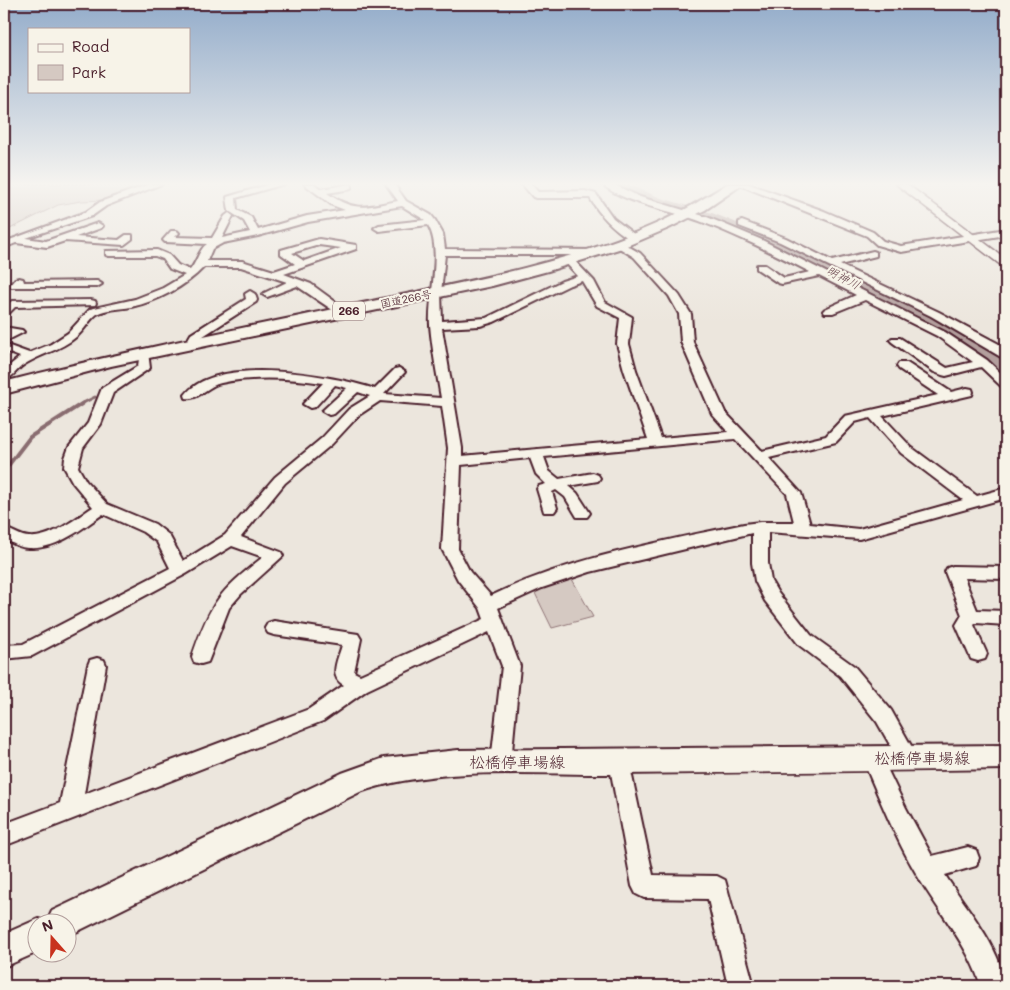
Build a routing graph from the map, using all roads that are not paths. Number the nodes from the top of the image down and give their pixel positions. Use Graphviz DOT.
graph roads {
  1 [pos="43,230"];
  2 [pos="86,230"];
  3 [pos="223,230"];
  4 [pos="254,230"];
  5 [pos="268,230"];
  6 [pos="436,230"];
  7 [pos="617,230"];
  8 [pos="648,230"];
  9 [pos="731,230"];
  10 [pos="752,230"];
  11 [pos="861,230"];
  12 [pos="963,230"];
  13 [pos="1006,232"];
  14 [pos="174,233"];
  15 [pos="255,234"];
  16 [pos="129,237"];
  17 [pos="973,238"];
  18 [pos="61,239"];
  19 [pos="15,240"];
  20 [pos="218,240"];
  21 [pos="626,240"];
  22 [pos="4,245"];
  23 [pos="440,252"];
  24 [pos="595,252"];
  25 [pos="109,253"];
  26 [pos="874,254"];
  27 [pos="568,260"];
  28 [pos="201,264"];
  29 [pos="303,264"];
  30 [pos="831,264"];
  31 [pos="1006,264"];
  32 [pos="761,267"];
  33 [pos="820,273"];
  34 [pos="192,274"];
  35 [pos="274,274"];
  36 [pos="585,277"];
  37 [pos="297,282"];
  38 [pos="14,285"];
  39 [pos="436,293"];
  40 [pos="250,294"];
  41 [pos="267,294"];
  42 [pos="864,296"];
  43 [pos="93,307"];
  44 [pos="829,311"];
  45 [pos="4,312"];
  46 [pos="344,312"];
  47 [pos="436,325"];
  48 [pos="4,330"];
  49 [pos="4,339"];
  50 [pos="896,340"];
  51 [pos="190,346"];
  52 [pos="4,347"];
  53 [pos="144,355"];
  54 [pos="1006,356"];
  55 [pos="29,357"];
  56 [pos="983,363"];
  57 [pos="903,366"];
  58 [pos="400,372"];
  59 [pos="4,376"];
  60 [pos="332,381"];
  61 [pos="1006,384"];
  62 [pos="356,387"];
  63 [pos="4,388"];
  64 [pos="966,392"];
  65 [pos="191,395"];
  66 [pos="377,396"];
  67 [pos="948,396"];
  68 [pos="448,403"];
  69 [pos="310,404"];
  70 [pos="329,412"];
  71 [pos="873,414"];
  72 [pos="739,435"];
  73 [pos="656,442"];
  74 [pos="536,453"];
  75 [pos="760,456"];
  76 [pos="455,461"];
  77 [pos="593,478"];
  78 [pos="558,485"];
  79 [pos="1006,493"];
  80 [pos="975,502"];
  81 [pos="102,508"];
  82 [pos="549,508"];
  83 [pos="582,513"];
  84 [pos="760,527"];
  85 [pos="803,528"];
  86 [pos="4,533"];
  87 [pos="231,539"];
  88 [pos="180,570"];
  89 [pos="1006,572"];
  90 [pos="492,613"];
  91 [pos="971,616"];
  92 [pos="1006,618"];
  93 [pos="274,628"];
  94 [pos="4,652"];
  95 [pos="978,654"];
  96 [pos="201,657"];
  97 [pos="97,666"];
  98 [pos="360,684"];
  99 [pos="1006,757"];
  100 [pos="872,758"];
  101 [pos="908,758"];
  102 [pos="500,762"];
  103 [pos="619,762"];
  104 [pos="70,810"];
  105 [pos="4,835"];
  106 [pos="968,858"];
  107 [pos="926,869"];
  108 [pos="78,915"];
  109 [pos="28,940"];
  110 [pos="4,951"];
  111 [pos="741,986"];
  112 [pos="994,986"];
  1 -- 19 [label="street"];
  2 -- 18 [label="street"];
  3 -- 20 [label="street"];
  4 -- 15 [label="street"];
  5 -- 15 [label="street"];
  6 -- 23 [label="street"];
  7 -- 21 [label="street"];
  8 -- 21 [label="highway, 国道266号 / 266"];
  9 -- 33 [label="street"];
  10 -- 30 [label="street"];
  11 -- 17 [label="street"];
  12 -- 17 [label="street"];
  13 -- 17 [label="street"];
  14 -- 20 [label="street"];
  15 -- 20 [label="street"];
  16 -- 18 [label="street"];
  17 -- 31 [label="street"];
  18 -- 19 [label="street"];
  19 -- 22 [label="street"];
  20 -- 28 [label="street"];
  21 -- 24 [label="highway, 国道266号 / 266"];
  21 -- 72 [label="street"];
  23 -- 24 [label="street"];
  23 -- 39 [label="street"];
  24 -- 27 [label="highway, 国道266号 / 266"];
  25 -- 34 [label="street"];
  26 -- 30 [label="street"];
  27 -- 36 [label="street"];
  27 -- 39 [label="highway, 国道266号 / 266"];
  28 -- 34 [label="street"];
  28 -- 35 [label="street"];
  29 -- 29 [label="street"];
  29 -- 35 [label="street"];
  30 -- 54 [label="street"];
  32 -- 33 [label="street"];
  33 -- 42 [label="street"];
  34 -- 43 [label="street"];
  35 -- 37 [label="street"];
  36 -- 47 [label="street"];
  36 -- 73 [label="street"];
  37 -- 41 [label="street"];
  37 -- 46 [label="street"];
  38 -- 43 [label="street"];
  39 -- 46 [label="highway, 国道266号 / 266"];
  39 -- 47 [label="street"];
  40 -- 51 [label="street"];
  42 -- 44 [label="street"];
  42 -- 56 [label="street"];
  43 -- 45 [label="street"];
  43 -- 55 [label="street"];
  46 -- 51 [label="highway, 国道266号 / 266"];
  47 -- 68 [label="street"];
  48 -- 49 [label="street"];
  50 -- 56 [label="street"];
  51 -- 53 [label="highway, 国道266号 / 266"];
  52 -- 55 [label="street"];
  53 -- 63 [label="highway, 国道266号 / 266"];
  53 -- 81 [label="street"];
  55 -- 59 [label="street"];
  56 -- 61 [label="street"];
  57 -- 67 [label="street"];
  58 -- 66 [label="street"];
  60 -- 62 [label="street"];
  60 -- 65 [label="street"];
  60 -- 69 [label="street"];
  62 -- 66 [label="street"];
  62 -- 70 [label="street"];
  64 -- 67 [label="street"];
  66 -- 68 [label="street"];
  66 -- 87 [label="street"];
  67 -- 71 [label="street"];
  68 -- 76 [label="street"];
  71 -- 75 [label="street"];
  71 -- 80 [label="street"];
  72 -- 73 [label="street"];
  72 -- 75 [label="street"];
  73 -- 74 [label="street"];
  74 -- 76 [label="street"];
  74 -- 78 [label="street"];
  75 -- 85 [label="street"];
  76 -- 90 [label="street"];
  77 -- 78 [label="street"];
  78 -- 82 [label="street"];
  78 -- 83 [label="street"];
  79 -- 80 [label="street"];
  80 -- 85 [label="street"];
  81 -- 86 [label="street"];
  81 -- 88 [label="street"];
  84 -- 85 [label="street"];
  84 -- 90 [label="street"];
  84 -- 101 [label="street"];
  87 -- 88 [label="street"];
  87 -- 96 [label="street"];
  88 -- 94 [label="street"];
  89 -- 91 [label="street"];
  90 -- 98 [label="street"];
  90 -- 102 [label="street"];
  91 -- 92 [label="street"];
  91 -- 95 [label="street"];
  93 -- 98 [label="street"];
  97 -- 104 [label="street"];
  98 -- 104 [label="street"];
  99 -- 101 [label="main road, 松橋停車場線"];
  100 -- 101 [label="main road, 松橋停車場線"];
  100 -- 103 [label="main road, 松橋停車場線"];
  100 -- 107 [label="street"];
  102 -- 103 [label="main road, 松橋停車場線"];
  102 -- 108 [label="main road, 松橋停車場線"];
  103 -- 111 [label="street"];
  104 -- 105 [label="street"];
  106 -- 107 [label="street"];
  107 -- 112 [label="street"];
  109 -- 110 [label="main road"];
}
